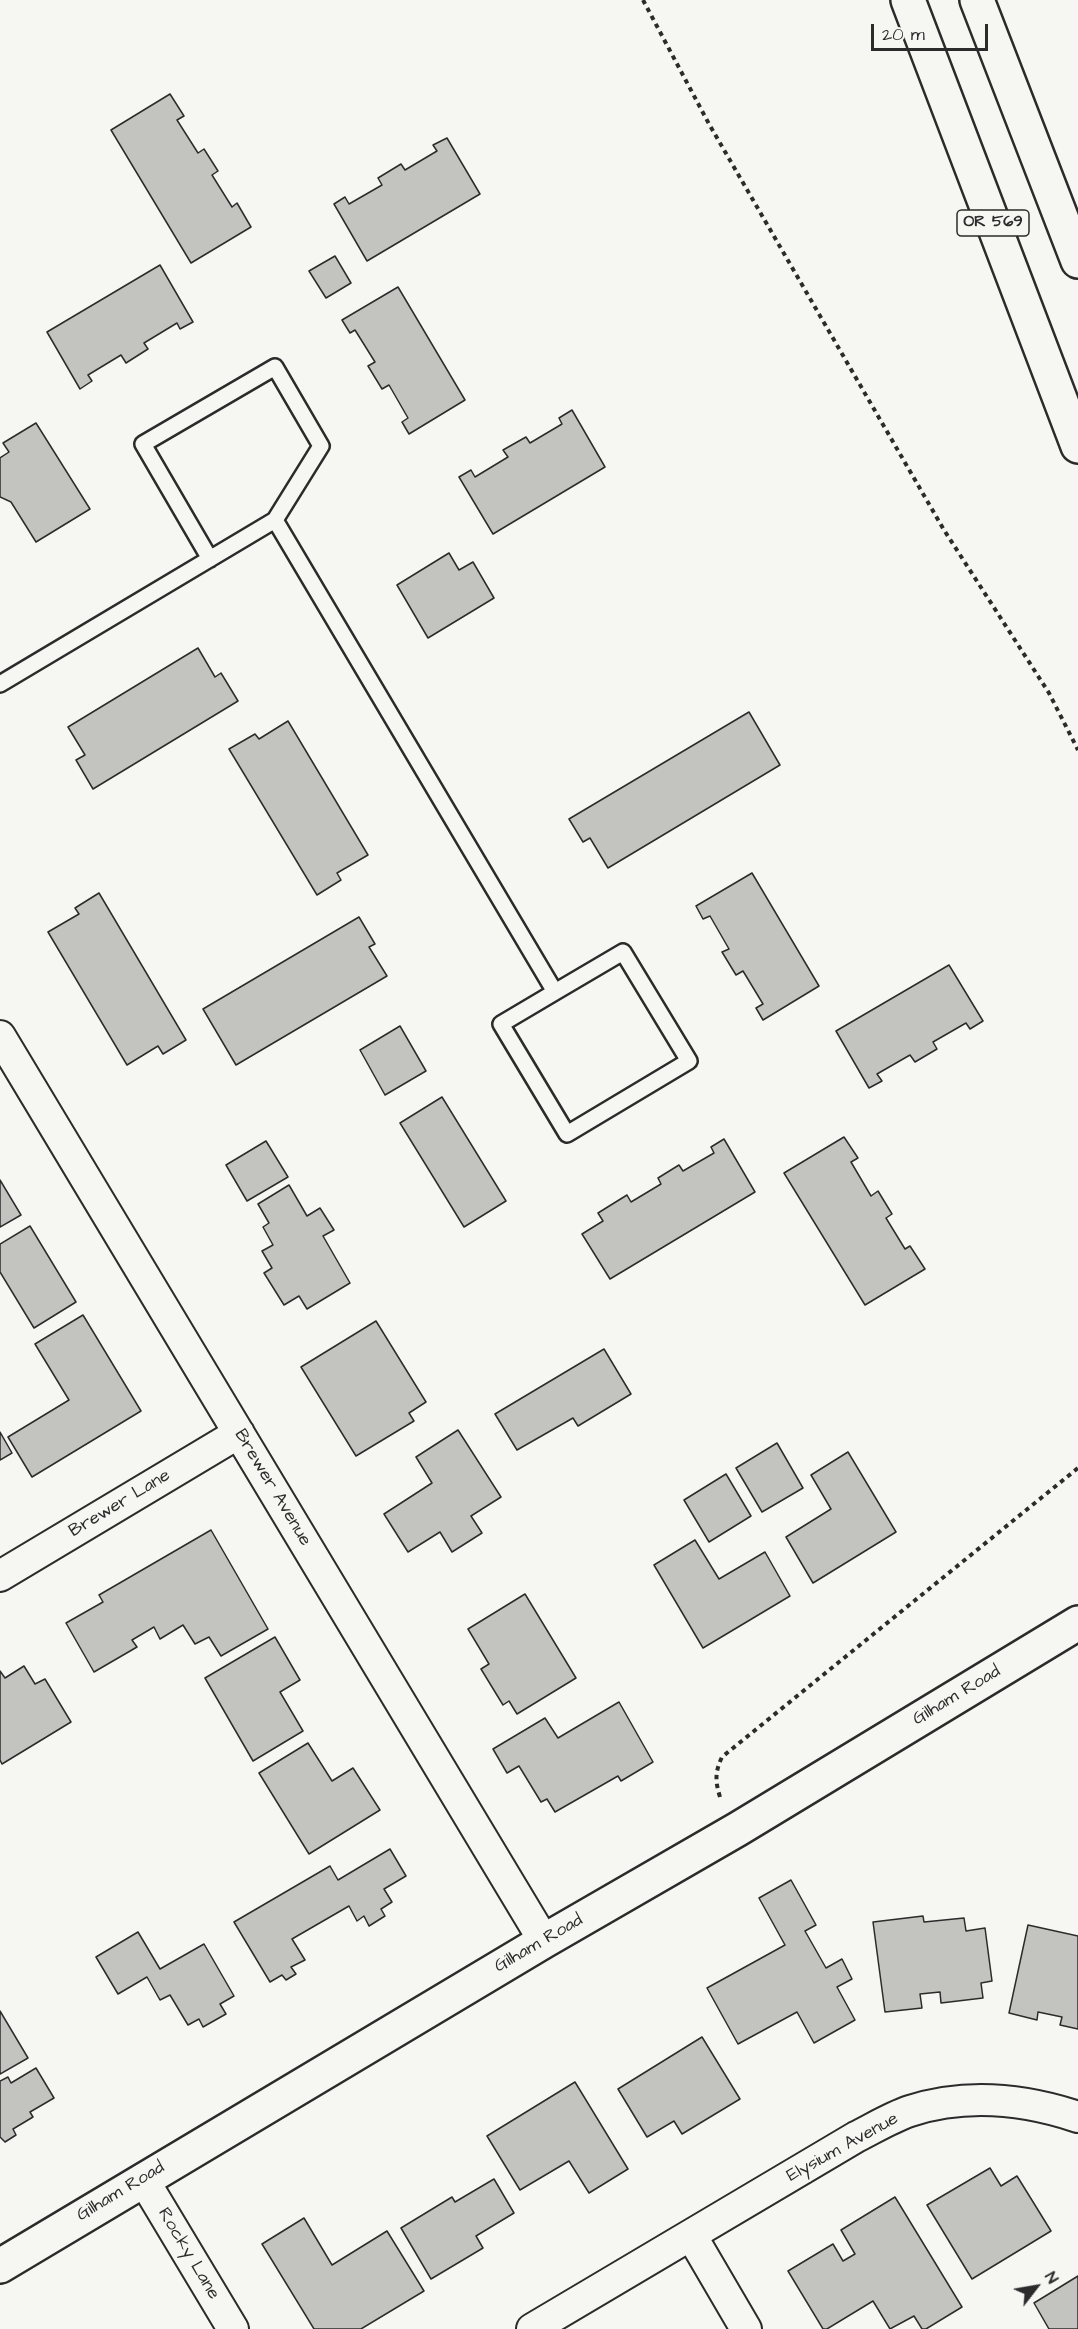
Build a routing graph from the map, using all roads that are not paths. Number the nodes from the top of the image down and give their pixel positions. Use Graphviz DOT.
graph roads {
  1 [pos="908,0"];
  2 [pos="977,0"];
  3 [pos="1078,261"];
  4 [pos="1078,446"];
  5 [pos="275,520"];
  6 [pos="210,559"];
  7 [pos="0,684"];
  8 [pos="555,992"];
  9 [pos="0,1036"];
  10 [pos="240,1433"];
  11 [pos="0,1576"];
  12 [pos="1078,1623"];
  13 [pos="544,1941"];
  14 [pos="1078,2117"];
  15 [pos="143,2179"];
  16 [pos="691,2235"];
  17 [pos="0,2266"];
  18 [pos="233,2329"];
  19 [pos="532,2329"];
  20 [pos="746,2329"];
  1 -- 4 [label="main road, OR 569"];
  2 -- 3 [label="main road"];
  5 -- 6 [label="lane"];
  5 -- 6 [label="lane"];
  5 -- 8 [label="lane"];
  6 -- 7 [label="lane"];
  8 -- 8 [label="lane"];
  9 -- 10 [label="street, Brewer Avenue"];
  10 -- 11 [label="street, Brewer Lane"];
  10 -- 13 [label="street, Brewer Avenue"];
  12 -- 13 [label="main road, Gilham Road"];
  13 -- 15 [label="main road, Gilham Road"];
  14 -- 16 [label="street, Elysium Avenue"];
  15 -- 17 [label="main road, Gilham Road"];
  15 -- 18 [label="street, Rocky Lane"];
  16 -- 19 [label="street, Elysium Avenue"];
  16 -- 20 [label="street"];
}
